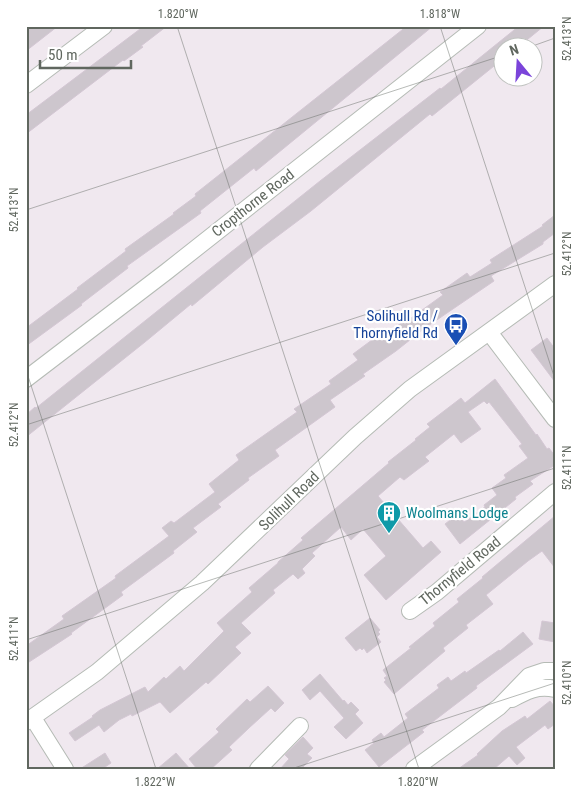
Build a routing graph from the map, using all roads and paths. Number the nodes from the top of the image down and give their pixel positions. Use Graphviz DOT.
graph roads {
  1 [pos="104,26"];
  2 [pos="478,26"];
  3 [pos="26,84"];
  4 [pos="555,284"];
  5 [pos="489,332"];
  6 [pos="26,379"];
  7 [pos="555,419"];
  8 [pos="555,492"];
  9 [pos="410,611"];
  10 [pos="555,672"];
  11 [pos="555,689"];
  12 [pos="499,707"];
  13 [pos="29,720"];
  14 [pos="300,726"];
  15 [pos="65,769"];
  16 [pos="258,769"];
  17 [pos="414,769"];
  1 -- 3 [label="street"];
  2 -- 6 [label="street, Cropthorne Road"];
  4 -- 5 [label="street, Solihull Road"];
  5 -- 7 [label="street"];
  5 -- 13 [label="street, Solihull Road"];
  8 -- 9 [label="street, Thornyfield Road"];
  10 -- 12 [label="street"];
  11 -- 12 [label="street"];
  12 -- 17 [label="street"];
  13 -- 15 [label="street"];
  14 -- 16 [label="street"];
}
